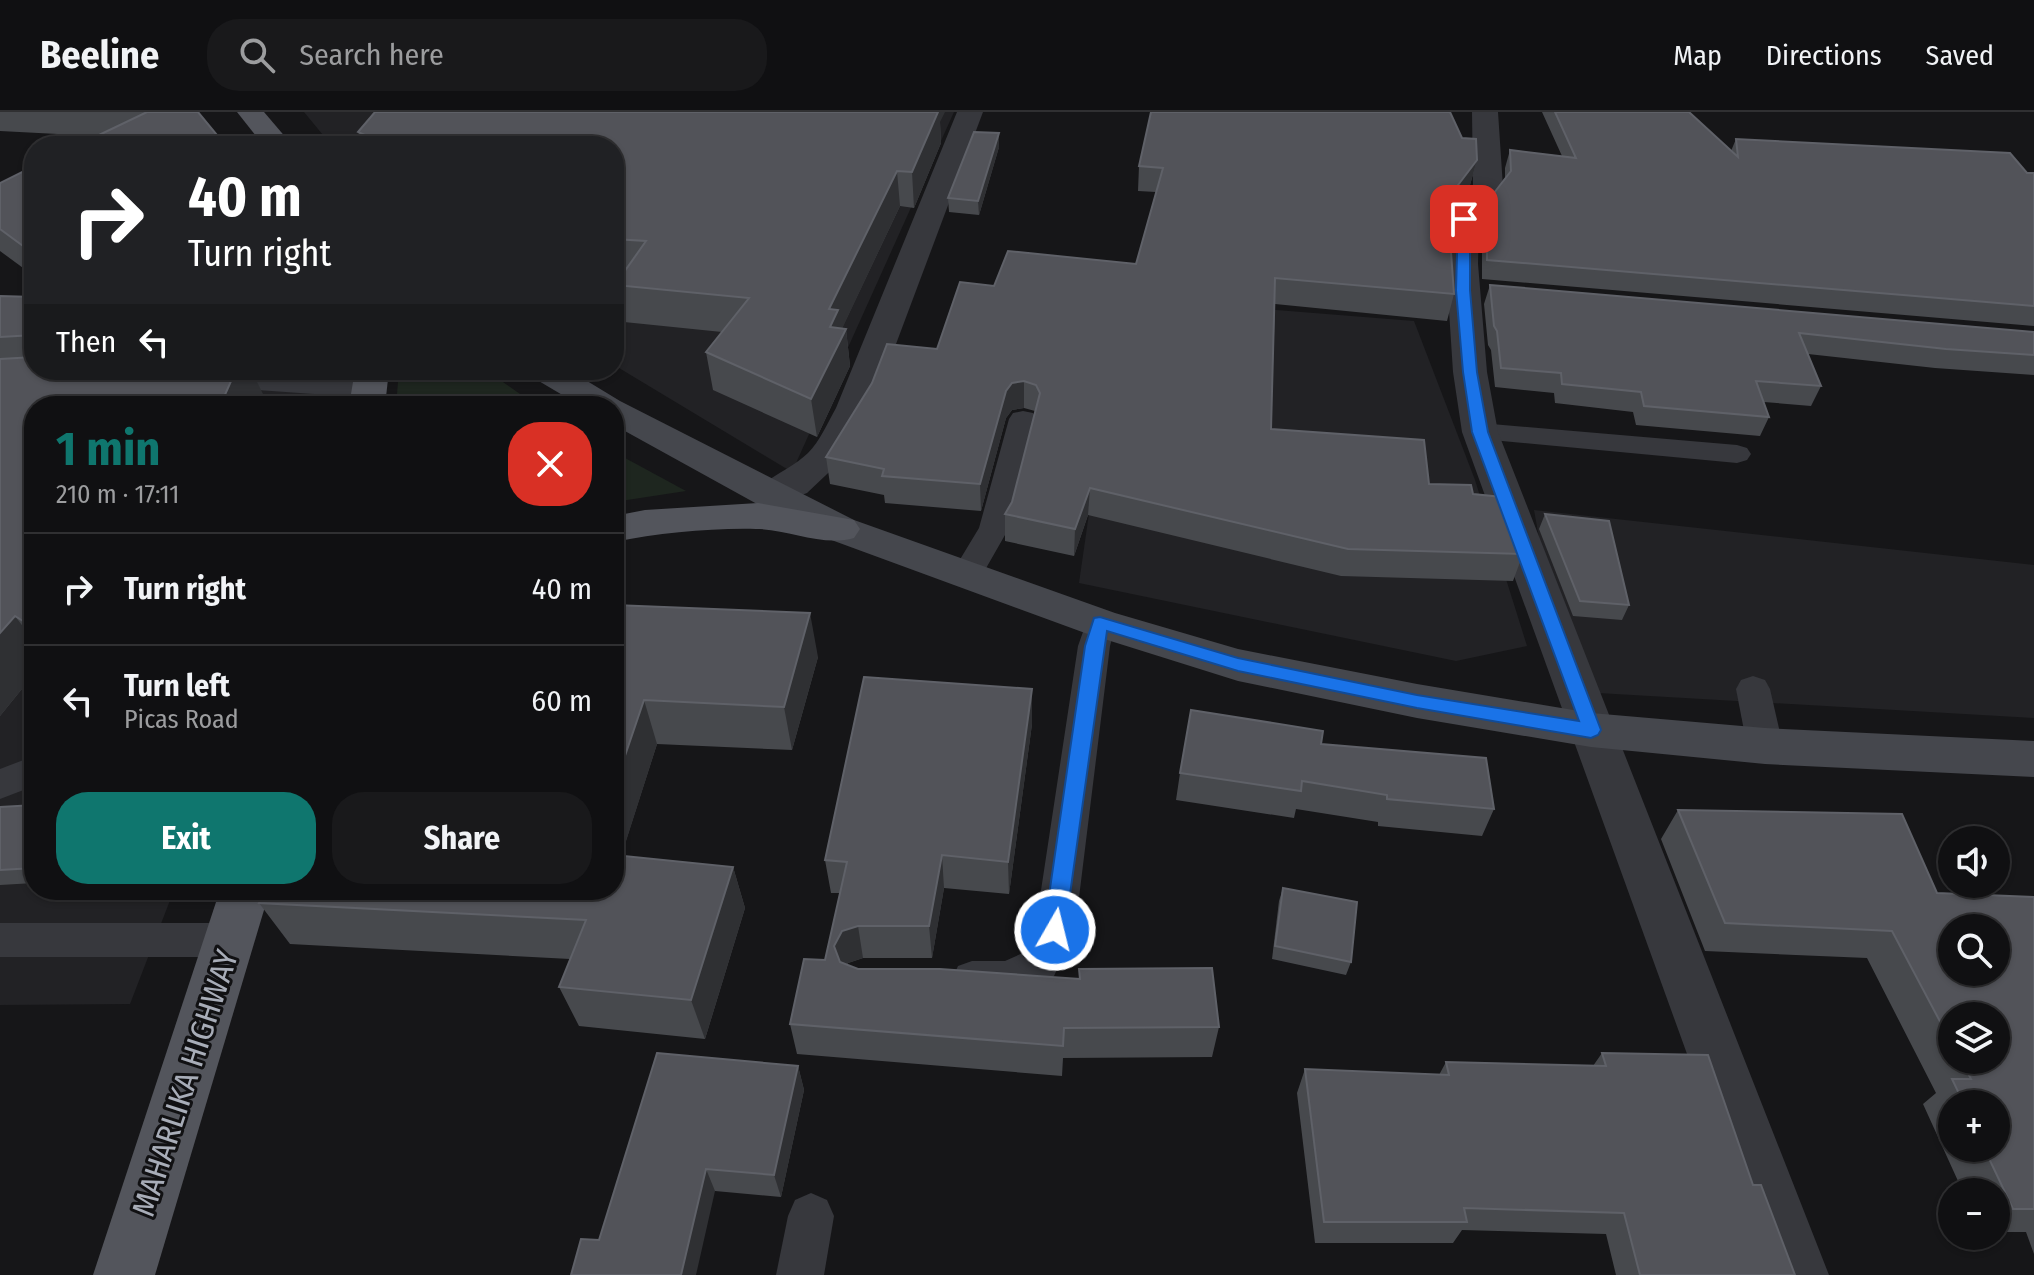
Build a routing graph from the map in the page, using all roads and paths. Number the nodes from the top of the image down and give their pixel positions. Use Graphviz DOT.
graph roads {
  1 [pos="250,112"];
  2 [pos="970,112"];
  3 [pos="1485,112"];
  4 [pos="270,136"];
  5 [pos="191,380"];
  6 [pos="561,380"];
  7 [pos="370,389"];
  8 [pos="589,396"];
  9 [pos="624,415"];
  10 [pos="1023,419"];
  11 [pos="1480,432"];
  12 [pos="1737,454"];
  13 [pos="770,495"];
  14 [pos="624,527"];
  15 [pos="840,529"];
  16 [pos="966,576"];
  17 [pos="1100,623"];
  18 [pos="1753,689"];
  19 [pos="1591,730"];
  20 [pos="1765,746"];
  21 [pos="2034,759"];
  22 [pos="24,774"];
  23 [pos="0,785"];
  24 [pos="238,915"];
  25 [pos="0,940"];
  26 [pos="935,979"];
  27 [pos="811,1216"];
  28 [pos="124,1275"];
  29 [pos="800,1275"];
  30 [pos="1798,1275"];
  1 -- 4 [label="main road"];
  2 -- 13 [label="street"];
  3 -- 11 [label="street"];
  5 -- 7 [label="lane"];
  6 -- 8 [label="main road"];
  9 -- 13 [label="main road"];
  10 -- 16 [label="lane"];
  11 -- 12 [label="lane"];
  11 -- 19 [label="street"];
  13 -- 15 [label="main road"];
  14 -- 15 [label="main road"];
  15 -- 16 [label="main road"];
  16 -- 17 [label="main road"];
  17 -- 19 [label="main road"];
  17 -- 26 [label="lane"];
  18 -- 20 [label="lane"];
  19 -- 20 [label="main road"];
  19 -- 30 [label="street"];
  20 -- 21 [label="main road"];
  22 -- 23 [label="lane"];
  24 -- 25 [label="lane"];
  24 -- 28 [label="main road, MAHARLIKA HIGHWAY"];
  27 -- 29 [label="lane"];
}
